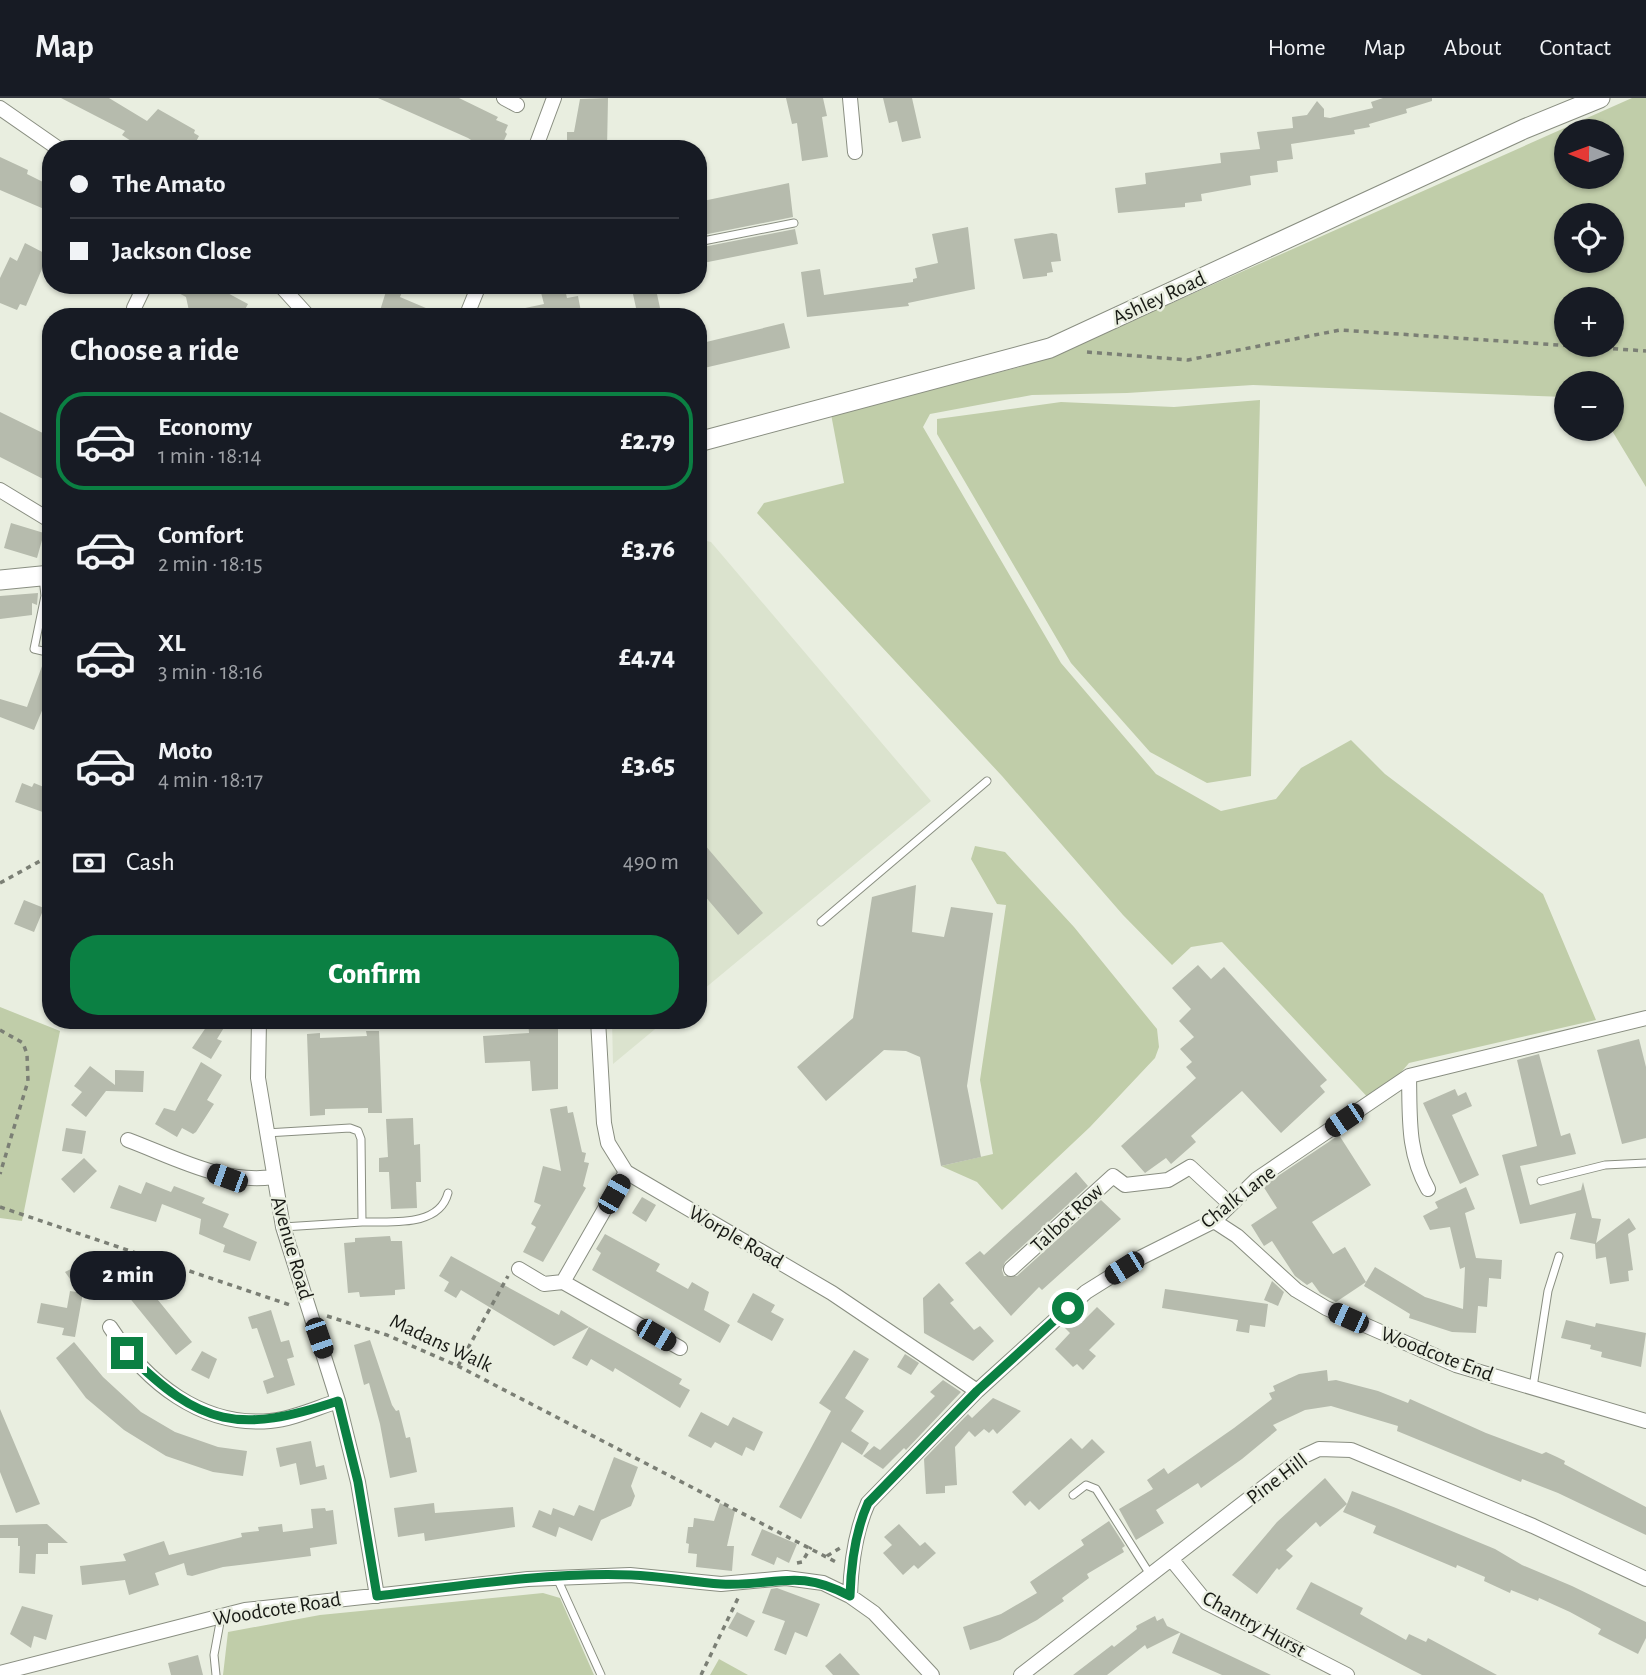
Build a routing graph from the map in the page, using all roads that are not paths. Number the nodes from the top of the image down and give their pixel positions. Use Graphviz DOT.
graph roads {
  1 [pos="554,98"];
  2 [pos="850,98"];
  3 [pos="1600,98"];
  4 [pos="0,108"];
  5 [pos="46,140"];
  6 [pos="538,140"];
  7 [pos="855,152"];
  8 [pos="794,223"];
  9 [pos="707,240"];
  10 [pos="288,294"];
  11 [pos="301,308"];
  12 [pos="707,440"];
  13 [pos="0,490"];
  14 [pos="42,516"];
  15 [pos="42,576"];
  16 [pos="0,580"];
  17 [pos="42,610"];
  18 [pos="42,651"];
  19 [pos="987,781"];
  20 [pos="821,922"];
  21 [pos="1646,1018"];
  22 [pos="259,1029"];
  23 [pos="599,1029"];
  24 [pos="1409,1076"];
  25 [pos="266,1133"];
  26 [pos="128,1140"];
  27 [pos="1646,1163"];
  28 [pos="626,1172"];
  29 [pos="273,1177"];
  30 [pos="1541,1181"];
  31 [pos="1428,1189"];
  32 [pos="448,1193"];
  33 [pos="1230,1203"];
  34 [pos="1214,1221"];
  35 [pos="362,1222"];
  36 [pos="284,1227"];
  37 [pos="1559,1256"];
  38 [pos="519,1269"];
  39 [pos="1011,1269"];
  40 [pos="563,1282"];
  41 [pos="110,1327"];
  42 [pos="680,1348"];
  43 [pos="1533,1388"];
  44 [pos="977,1391"];
  45 [pos="338,1401"];
  46 [pos="1646,1421"];
  47 [pos="1073,1495"];
  48 [pos="1172,1560"];
  49 [pos="1151,1576"];
  50 [pos="557,1577"];
  51 [pos="1646,1579"];
  52 [pos="377,1596"];
  53 [pos="850,1596"];
  54 [pos="221,1616"];
  55 [pos="0,1673"];
  56 [pos="216,1675"];
  57 [pos="601,1675"];
  58 [pos="932,1675"];
  59 [pos="1021,1675"];
  60 [pos="1348,1675"];
  1 -- 6 [label="street"];
  2 -- 7 [label="street"];
  3 -- 12 [label="main road, Ashley Road"];
  4 -- 5 [label="street"];
  8 -- 9 [label="lane"];
  10 -- 11 [label="street"];
  13 -- 14 [label="street"];
  15 -- 16 [label="main road"];
  17 -- 18 [label="lane"];
  19 -- 20 [label="lane"];
  21 -- 24 [label="street, Chalk Lane"];
  22 -- 25 [label="street, Avenue Road"];
  23 -- 28 [label="street, Worple Road"];
  24 -- 31 [label="street"];
  24 -- 33 [label="street, Chalk Lane"];
  25 -- 29 [label="street, Avenue Road"];
  25 -- 35 [label="lane"];
  26 -- 29 [label="street"];
  27 -- 30 [label="lane"];
  28 -- 40 [label="street"];
  28 -- 44 [label="street, Worple Road"];
  29 -- 36 [label="street, Avenue Road"];
  32 -- 35 [label="lane"];
  33 -- 34 [label="street, Chalk Lane"];
  33 -- 39 [label="street, Talbot Row"];
  34 -- 43 [label="street, Woodcote End"];
  34 -- 44 [label="street, Chalk Lane"];
  35 -- 36 [label="lane"];
  36 -- 45 [label="street, Avenue Road"];
  37 -- 43 [label="lane"];
  38 -- 40 [label="street"];
  40 -- 42 [label="street"];
  41 -- 45 [label="street"];
  43 -- 46 [label="street, Woodcote End"];
  44 -- 53 [label="street, Chalk Lane"];
  45 -- 52 [label="street, Avenue Road"];
  47 -- 49 [label="lane"];
  48 -- 49 [label="street, Pine Hill"];
  48 -- 51 [label="street, Pine Hill"];
  48 -- 60 [label="street, Chantry Hurst"];
  49 -- 59 [label="street, Pine Hill"];
  50 -- 52 [label="street, Woodcote Road"];
  50 -- 53 [label="street, Woodcote Road"];
  50 -- 57 [label="lane"];
  52 -- 54 [label="street, Woodcote Road"];
  53 -- 58 [label="street, Woodcote Road"];
  54 -- 55 [label="street, Woodcote Road"];
  54 -- 56 [label="lane"];
}
